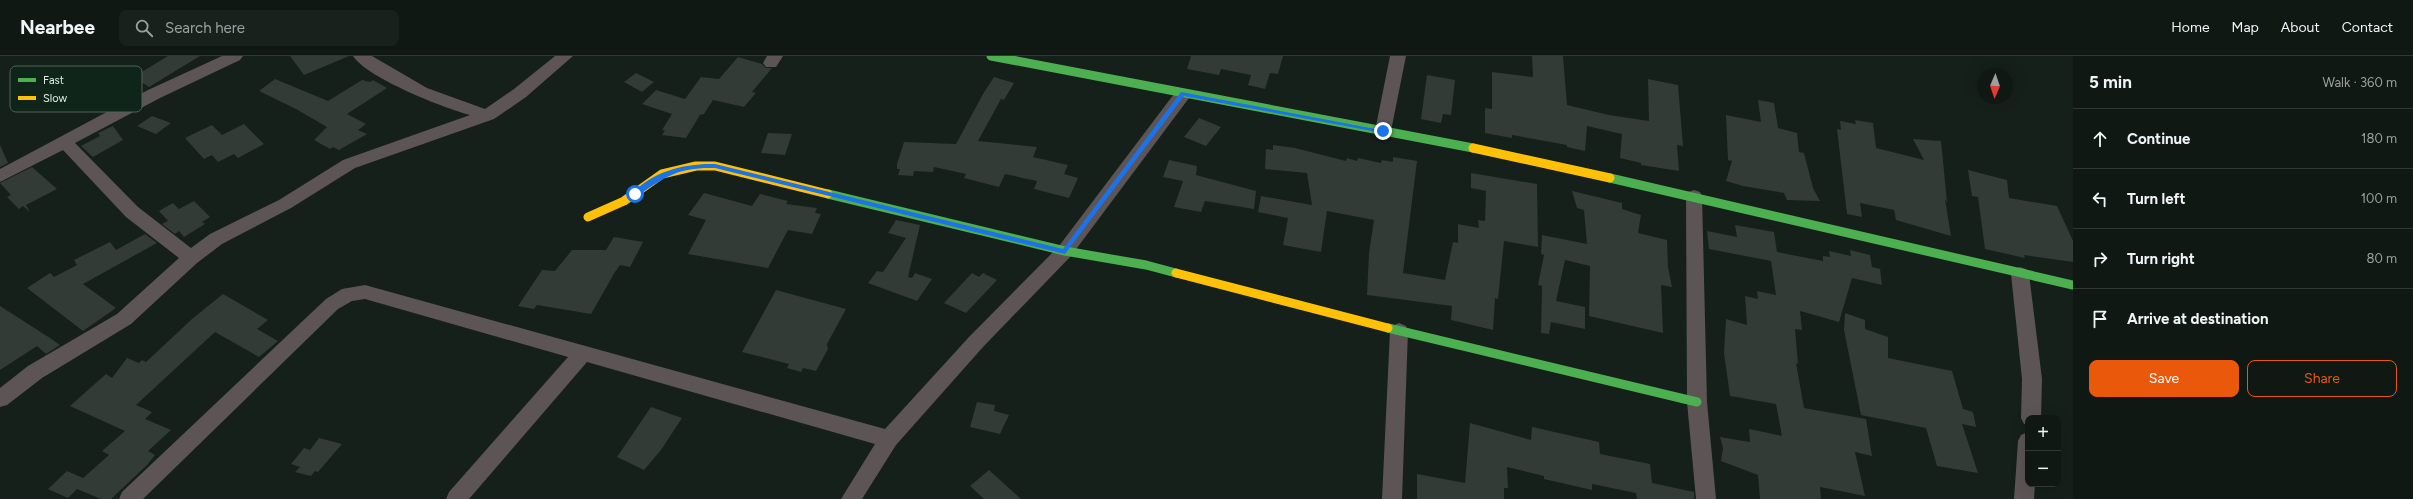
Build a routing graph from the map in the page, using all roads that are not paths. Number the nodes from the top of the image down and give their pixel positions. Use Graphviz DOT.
graph roads {
  1 [pos="235,56"];
  2 [pos="361,56"];
  3 [pos="565,56"];
  4 [pos="991,56"];
  5 [pos="1398,56"];
  6 [pos="1033,60"];
  7 [pos="1183,94"];
  8 [pos="142,100"];
  9 [pos="120,112"];
  10 [pos="488,115"];
  11 [pos="1383,131"];
  12 [pos="64,141"];
  13 [pos="0,176"];
  14 [pos="1694,196"];
  15 [pos="588,217"];
  16 [pos="1065,251"];
  17 [pos="191,258"];
  18 [pos="2020,274"];
  19 [pos="2073,285"];
  20 [pos="1399,331"];
  21 [pos="582,354"];
  22 [pos="0,399"];
  23 [pos="1697,402"];
  24 [pos="2032,415"];
  25 [pos="889,439"];
  26 [pos="2027,451"];
  27 [pos="129,499"];
  28 [pos="456,499"];
  29 [pos="851,499"];
  30 [pos="1392,499"];
  31 [pos="1706,499"];
  32 [pos="2024,499"];
  1 -- 8 [label="street"];
  2 -- 10 [label="street"];
  3 -- 10 [label="street"];
  4 -- 6 [label="street"];
  5 -- 11 [label="street"];
  6 -- 7 [label="street"];
  7 -- 11 [label="street"];
  7 -- 16 [label="street"];
  9 -- 12 [label="street"];
  10 -- 17 [label="street"];
  11 -- 14 [label="street"];
  12 -- 13 [label="street"];
  12 -- 17 [label="street"];
  14 -- 18 [label="street"];
  14 -- 23 [label="street"];
  15 -- 16 [label="street"];
  16 -- 20 [label="street"];
  16 -- 25 [label="street"];
  17 -- 22 [label="street"];
  18 -- 19 [label="street"];
  18 -- 24 [label="street"];
  20 -- 23 [label="street"];
  20 -- 30 [label="street"];
  21 -- 25 [label="street"];
  21 -- 27 [label="street"];
  21 -- 28 [label="street"];
  23 -- 31 [label="street"];
  25 -- 29 [label="street"];
  26 -- 32 [label="street"];
}
